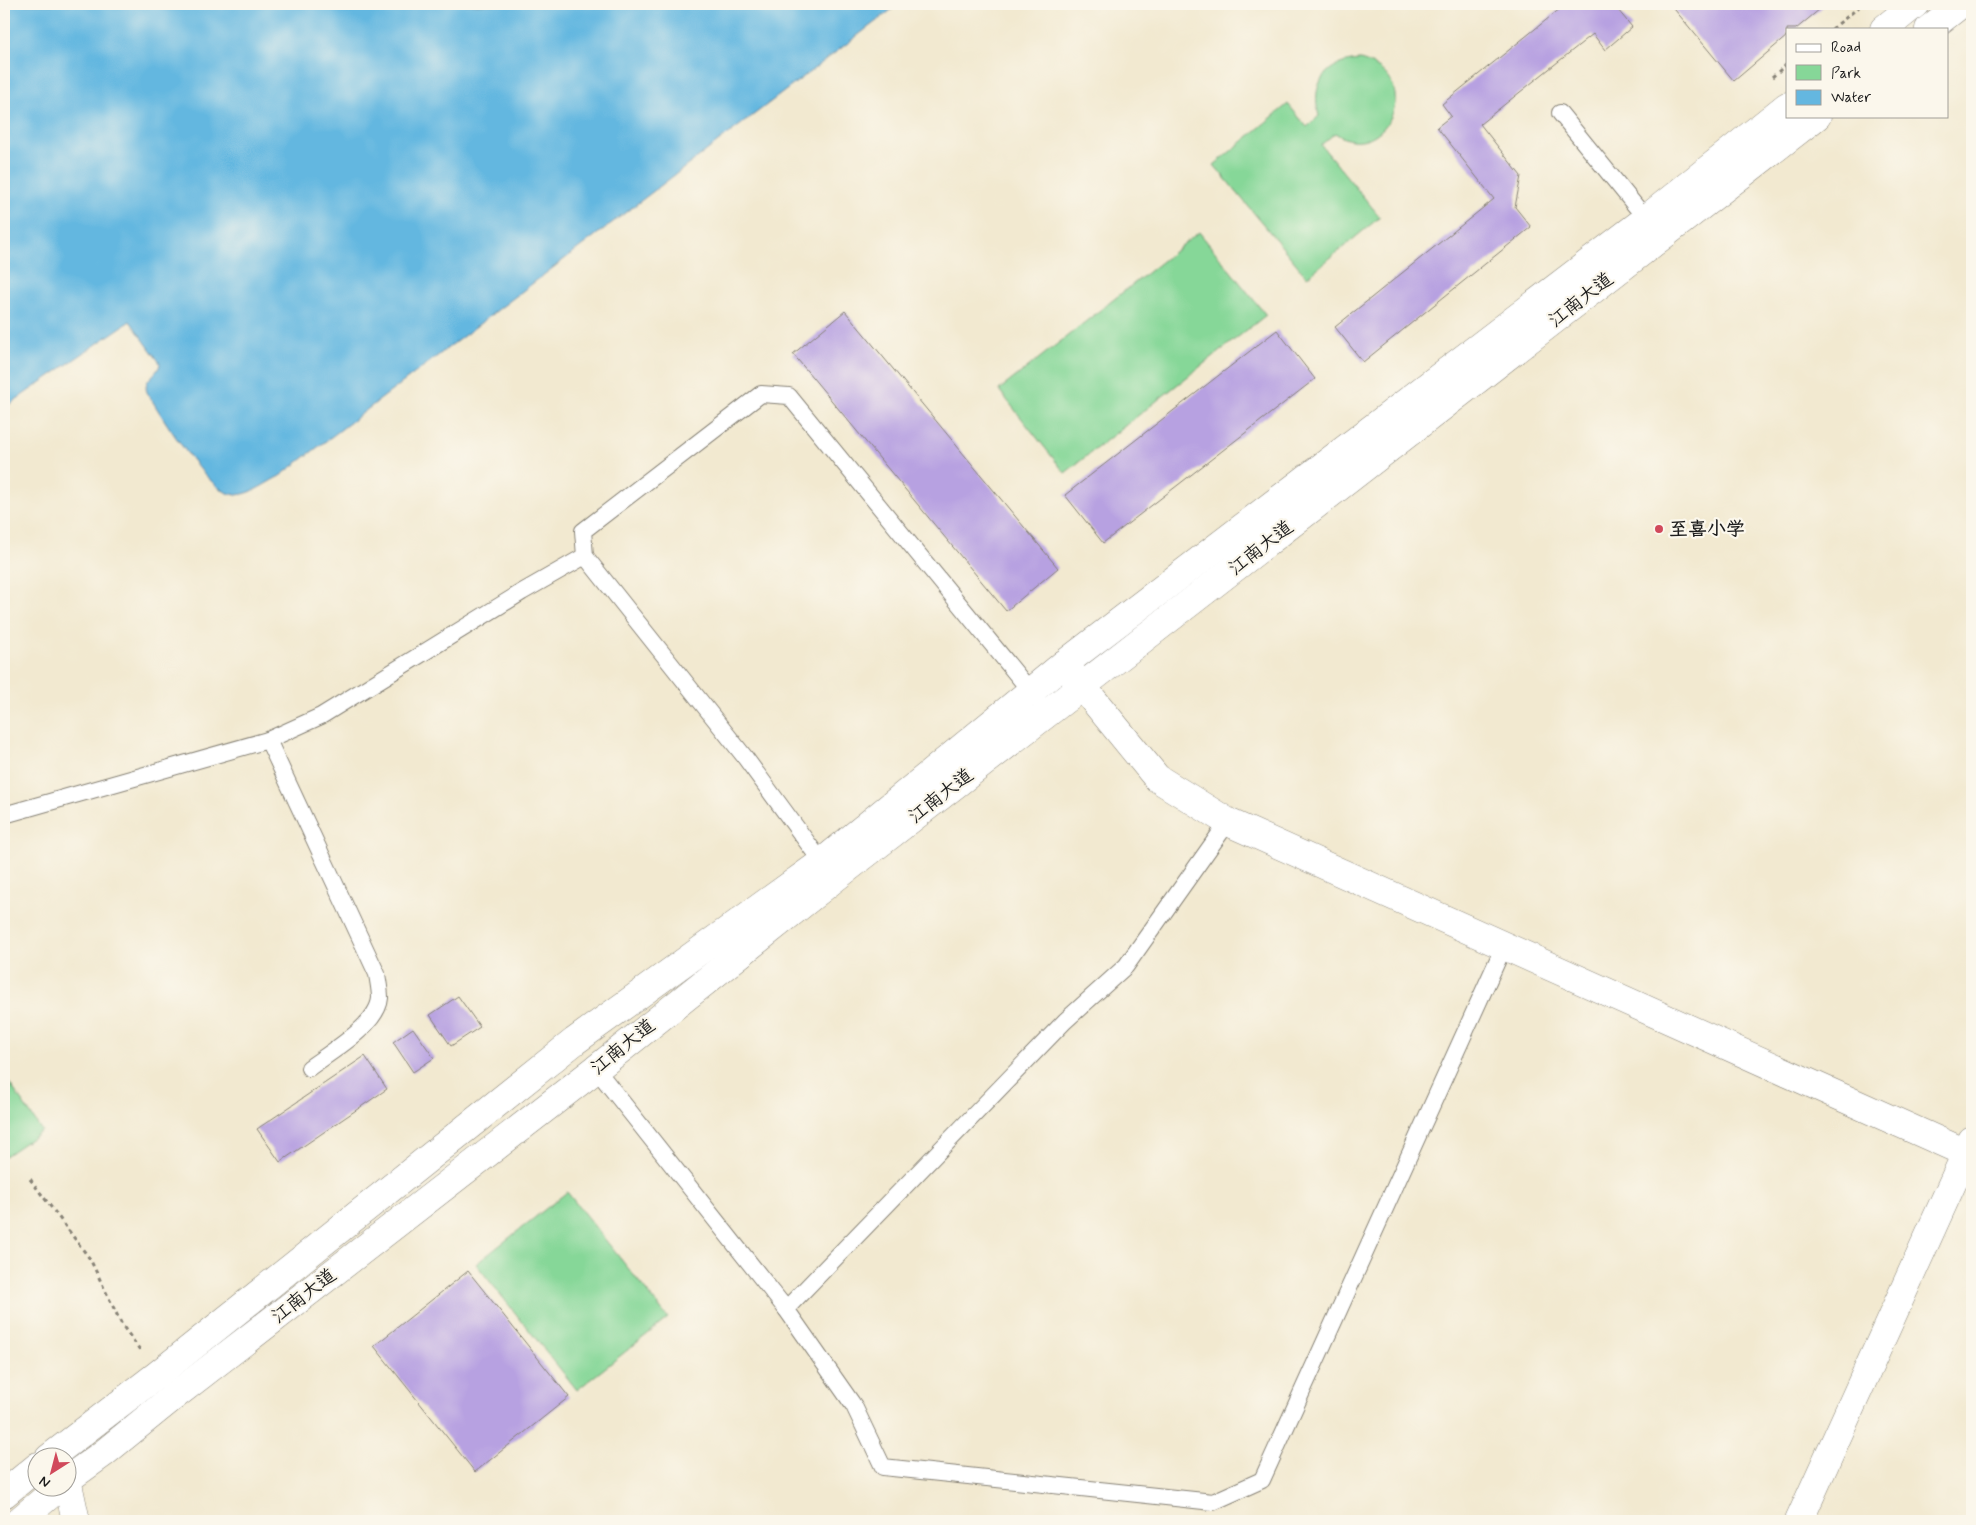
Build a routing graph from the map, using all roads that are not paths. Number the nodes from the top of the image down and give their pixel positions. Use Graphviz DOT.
graph roads {
  1 [pos="1915,4"];
  2 [pos="1961,4"];
  3 [pos="1885,28"];
  4 [pos="1930,28"];
  5 [pos="1786,107"];
  6 [pos="1560,113"];
  7 [pos="1814,118"];
  8 [pos="1654,228"];
  9 [pos="585,556"];
  10 [pos="1064,664"];
  11 [pos="1082,686"];
  12 [pos="1030,691"];
  13 [pos="1049,714"];
  14 [pos="268,740"];
  15 [pos="4,815"];
  16 [pos="1228,822"];
  17 [pos="828,870"];
  18 [pos="1504,946"];
  19 [pos="309,1068"];
  20 [pos="596,1069"];
  21 [pos="1969,1147"];
  22 [pos="786,1309"];
  23 [pos="88,1427"];
  24 [pos="61,1448"];
  25 [pos="78,1452"];
  26 [pos="78,1471"];
  27 [pos="28,1474"];
  28 [pos="4,1494"];
  29 [pos="46,1498"];
  30 [pos="71,1498"];
  31 [pos="19,1521"];
  32 [pos="76,1521"];
  33 [pos="1799,1521"];
  1 -- 3 [label="main road"];
  2 -- 4 [label="main road"];
  5 -- 8 [label="main road, 江南大道"];
  6 -- 8 [label="lane"];
  7 -- 8 [label="main road, 江南大道"];
  8 -- 10 [label="main road, 江南大道"];
  8 -- 11 [label="main road, 江南大道"];
  9 -- 12 [label="lane"];
  9 -- 14 [label="lane"];
  9 -- 17 [label="lane"];
  10 -- 11 [label="main road"];
  10 -- 12 [label="main road, 江南大道"];
  11 -- 13 [label="main road, 江南大道"];
  11 -- 16 [label="main road"];
  12 -- 13 [label="lane"];
  12 -- 17 [label="main road, 江南大道"];
  13 -- 17 [label="main road, 江南大道"];
  14 -- 15 [label="lane"];
  14 -- 19 [label="lane"];
  16 -- 18 [label="main road"];
  16 -- 22 [label="lane"];
  17 -- 20 [label="main road, 江南大道"];
  17 -- 23 [label="main road, 江南大道"];
  18 -- 21 [label="main road"];
  18 -- 22 [label="lane"];
  20 -- 22 [label="lane"];
  20 -- 26 [label="main road, 江南大道"];
  21 -- 33 [label="main road"];
  23 -- 24 [label="main road, 江南大道"];
  23 -- 25 [label="main road"];
  27 -- 28 [label="main road"];
  29 -- 31 [label="main road"];
  30 -- 32 [label="main road"];
}
